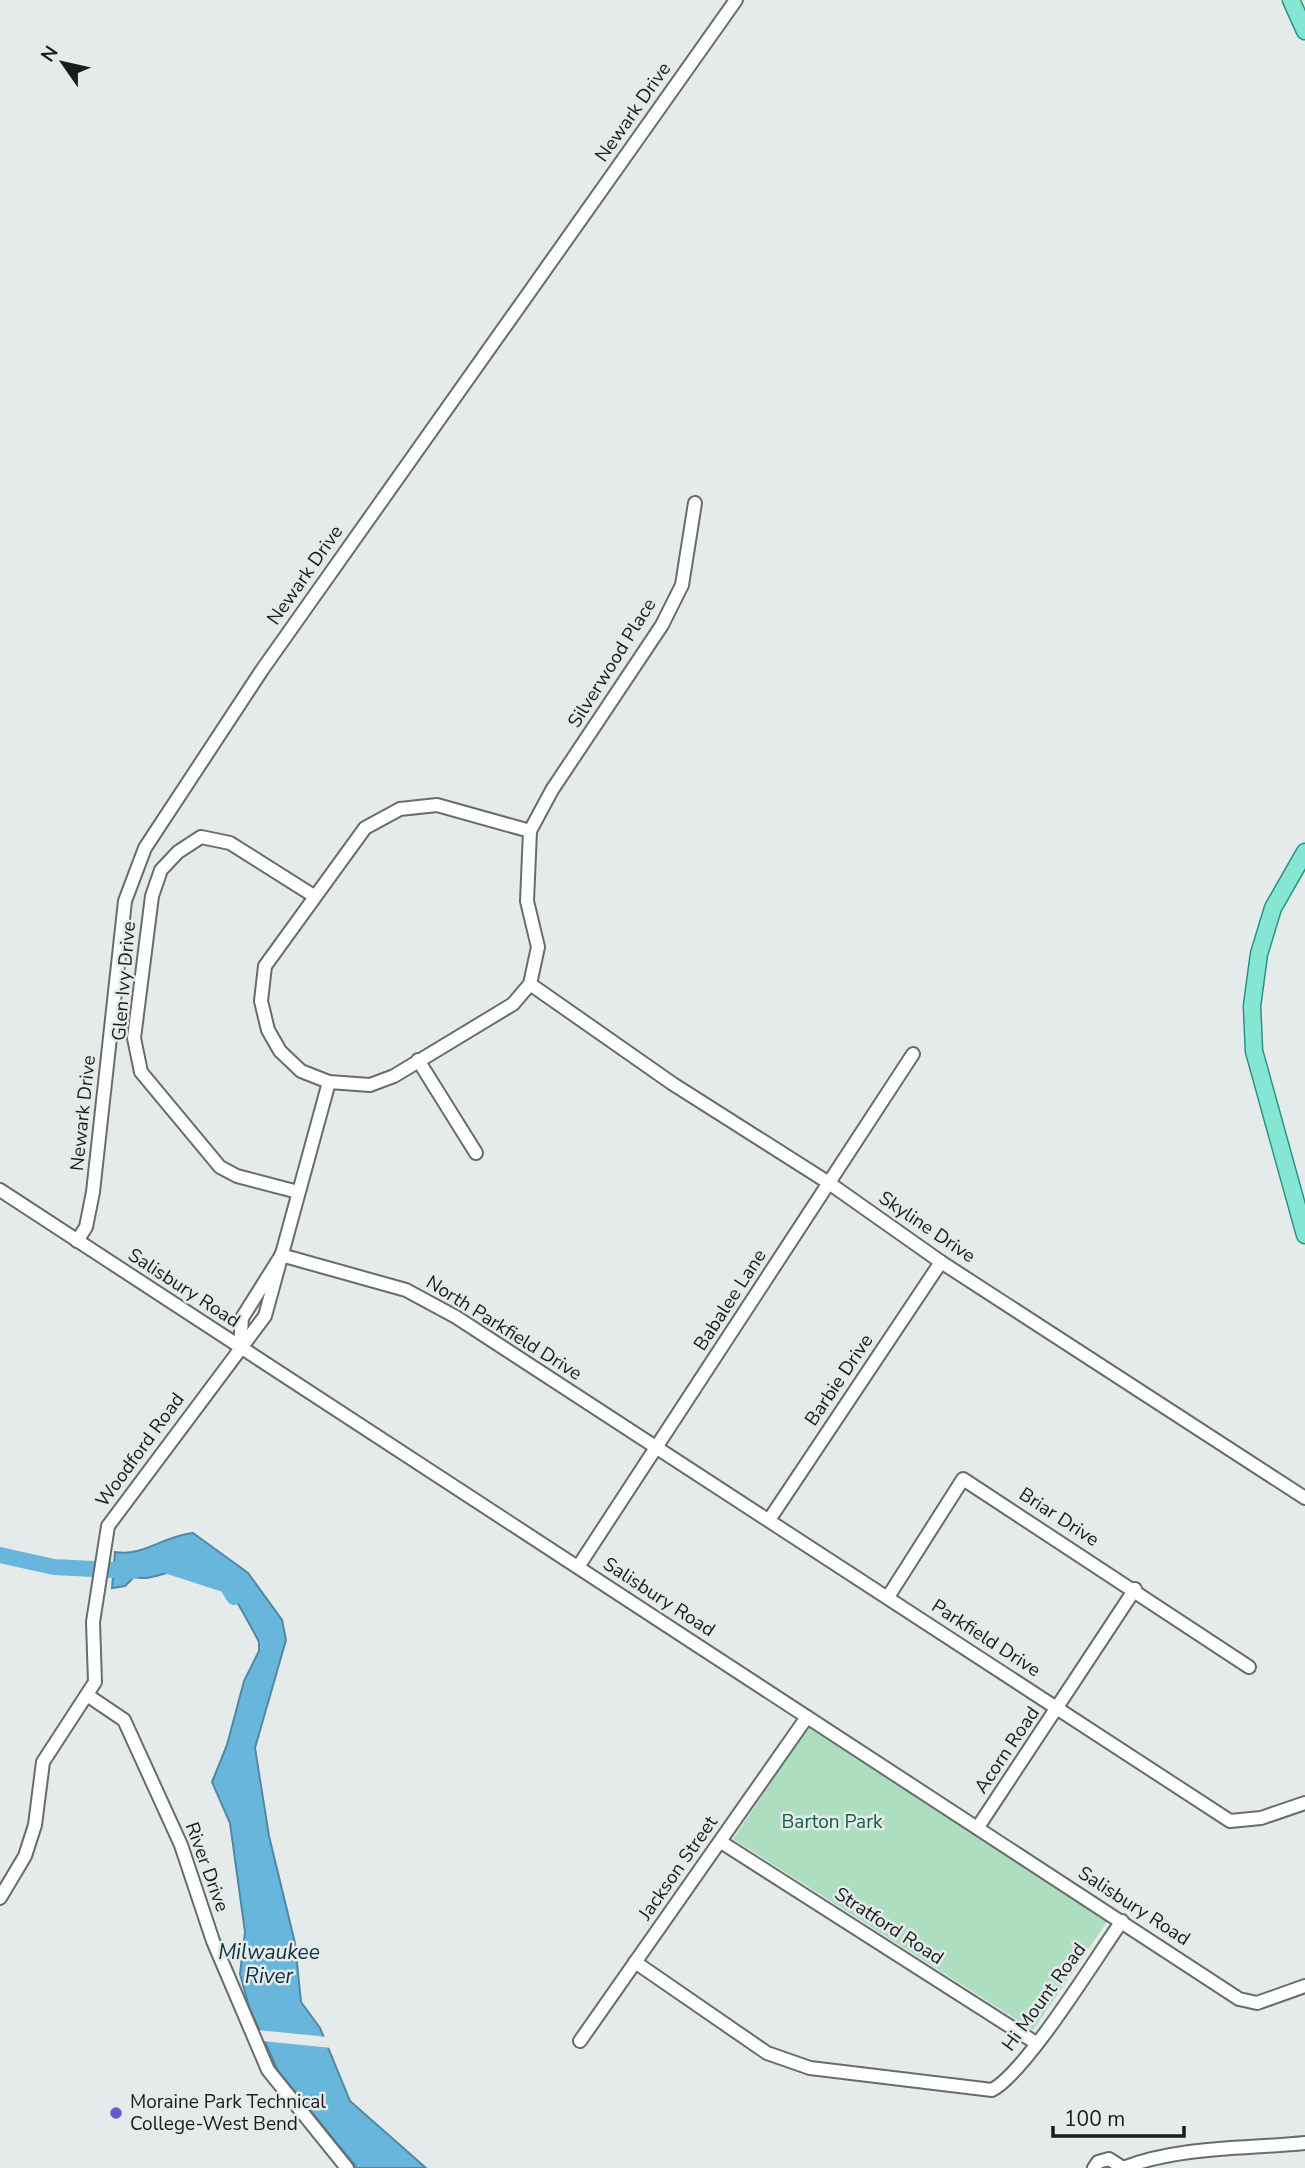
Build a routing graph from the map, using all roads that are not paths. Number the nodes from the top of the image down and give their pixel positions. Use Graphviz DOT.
graph roads {
  1 [pos="736,0"];
  2 [pos="1291,0"];
  3 [pos="1303,21"];
  4 [pos="695,503"];
  5 [pos="530,831"];
  6 [pos="1305,852"];
  7 [pos="314,897"];
  8 [pos="530,985"];
  9 [pos="914,1054"];
  10 [pos="418,1060"];
  11 [pos="329,1083"];
  12 [pos="476,1153"];
  13 [pos="829,1183"];
  14 [pos="0,1190"];
  15 [pos="298,1192"];
  16 [pos="1301,1205"];
  17 [pos="1305,1235"];
  18 [pos="77,1241"];
  19 [pos="281,1255"];
  20 [pos="941,1262"];
  21 [pos="240,1347"];
  22 [pos="656,1447"];
  23 [pos="1305,1498"];
  24 [pos="769,1520"];
  25 [pos="579,1567"];
  26 [pos="1135,1589"];
  27 [pos="888,1597"];
  28 [pos="1249,1667"];
  29 [pos="87,1695"];
  30 [pos="1058,1709"];
  31 [pos="807,1717"];
  32 [pos="1305,1803"];
  33 [pos="978,1827"];
  34 [pos="721,1842"];
  35 [pos="0,1898"];
  36 [pos="1122,1921"];
  37 [pos="635,1962"];
  38 [pos="1305,1986"];
  39 [pos="580,2041"];
  40 [pos="1036,2043"];
  41 [pos="1305,2144"];
  42 [pos="347,2168"];
  43 [pos="1094,2168"];
  44 [pos="1123,2168"];
  1 -- 18 [label="street, Newark Drive"];
  2 -- 3 [label="main road"];
  4 -- 5 [label="street, Silverwood Place"];
  5 -- 7 [label="street"];
  5 -- 8 [label="street"];
  6 -- 16 [label="main road"];
  7 -- 11 [label="street"];
  7 -- 15 [label="street, Glen Ivy Drive"];
  8 -- 10 [label="street"];
  8 -- 13 [label="street, Skyline Drive"];
  9 -- 13 [label="street, Babalee Lane"];
  10 -- 11 [label="street"];
  10 -- 12 [label="street"];
  11 -- 15 [label="street, Woodford Road"];
  13 -- 20 [label="street, Skyline Drive"];
  13 -- 22 [label="street, Babalee Lane"];
  14 -- 18 [label="street, Salisbury Road"];
  15 -- 19 [label="street, Woodford Road"];
  16 -- 17 [label="main road"];
  18 -- 21 [label="street, Salisbury Road"];
  19 -- 21 [label="street, Woodford Road"];
  19 -- 21 [label="street, Woodford Road"];
  19 -- 22 [label="street, North Parkfield Drive"];
  20 -- 23 [label="street, Skyline Drive"];
  20 -- 24 [label="street, Barbie Drive"];
  21 -- 25 [label="street, Salisbury Road"];
  21 -- 29 [label="street, Woodford Road"];
  22 -- 24 [label="street, Parkfield Drive"];
  22 -- 25 [label="street, Babalee Lane"];
  24 -- 27 [label="street, Parkfield Drive"];
  25 -- 31 [label="street, Salisbury Road"];
  26 -- 27 [label="street, Briar Drive"];
  26 -- 28 [label="street, Briar Drive"];
  26 -- 30 [label="street, Acorn Road"];
  27 -- 30 [label="street, Parkfield Drive"];
  29 -- 35 [label="street, Woodford Road"];
  29 -- 42 [label="street, River Drive"];
  30 -- 32 [label="street, Parkfield Drive"];
  30 -- 33 [label="street, Acorn Road"];
  31 -- 33 [label="street, Salisbury Road"];
  31 -- 34 [label="street, Jackson Street"];
  33 -- 36 [label="street, Salisbury Road"];
  34 -- 37 [label="street, Jackson Street"];
  34 -- 40 [label="street, Stratford Road"];
  36 -- 38 [label="street, Salisbury Road"];
  36 -- 40 [label="street, Hi Mount Road"];
  37 -- 39 [label="street, Jackson Street"];
  37 -- 40 [label="street, Hi Mount Road"];
  41 -- 44 [label="street"];
  43 -- 44 [label="street"];
}
